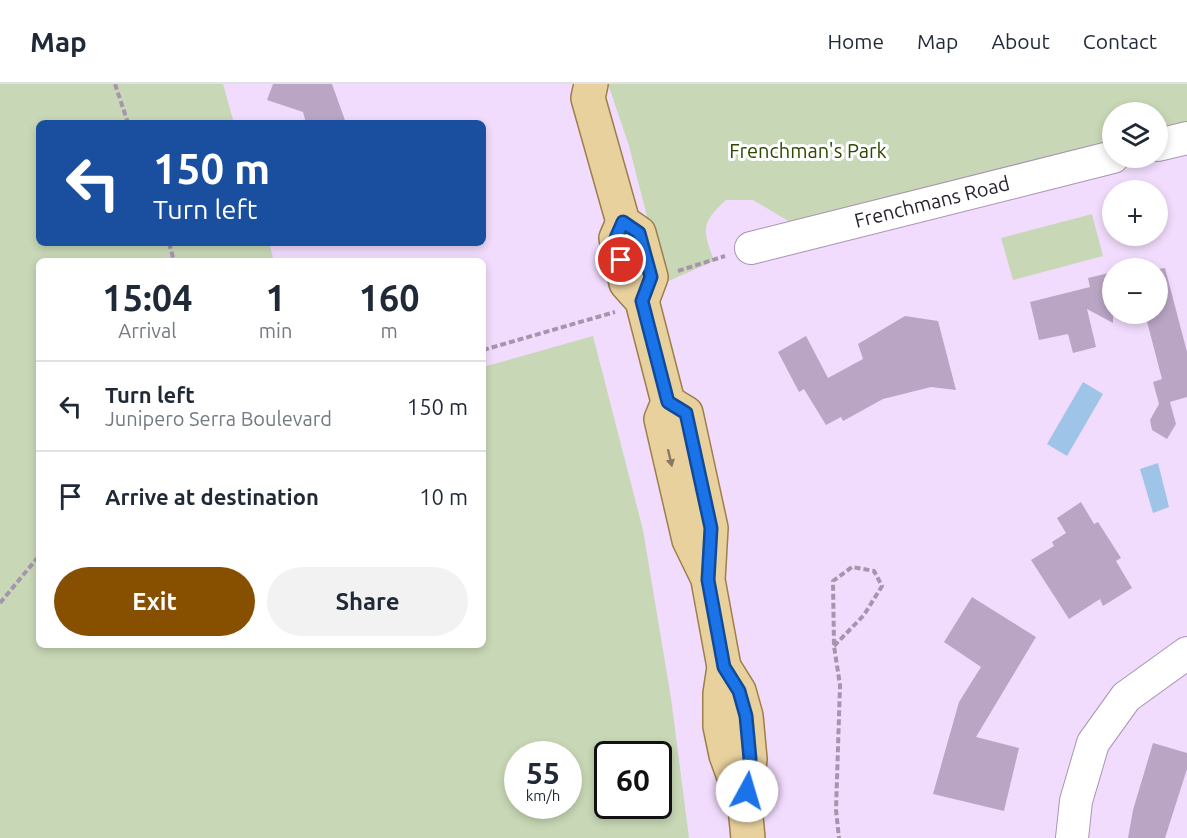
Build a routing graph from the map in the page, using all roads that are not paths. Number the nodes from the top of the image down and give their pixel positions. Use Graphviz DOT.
graph roads {
  1 [pos="585,89"];
  2 [pos="1187,138"];
  3 [pos="1168,143"];
  4 [pos="1102,160"];
  5 [pos="752,248"];
  6 [pos="1187,653"];
  7 [pos="746,822"];
  8 [pos="1072,838"];
  1 -- 7 [label="main road"];
  2 -- 3 [label="street"];
  4 -- 5 [label="street, Frenchmans Road"];
  6 -- 8 [label="street"];
}
